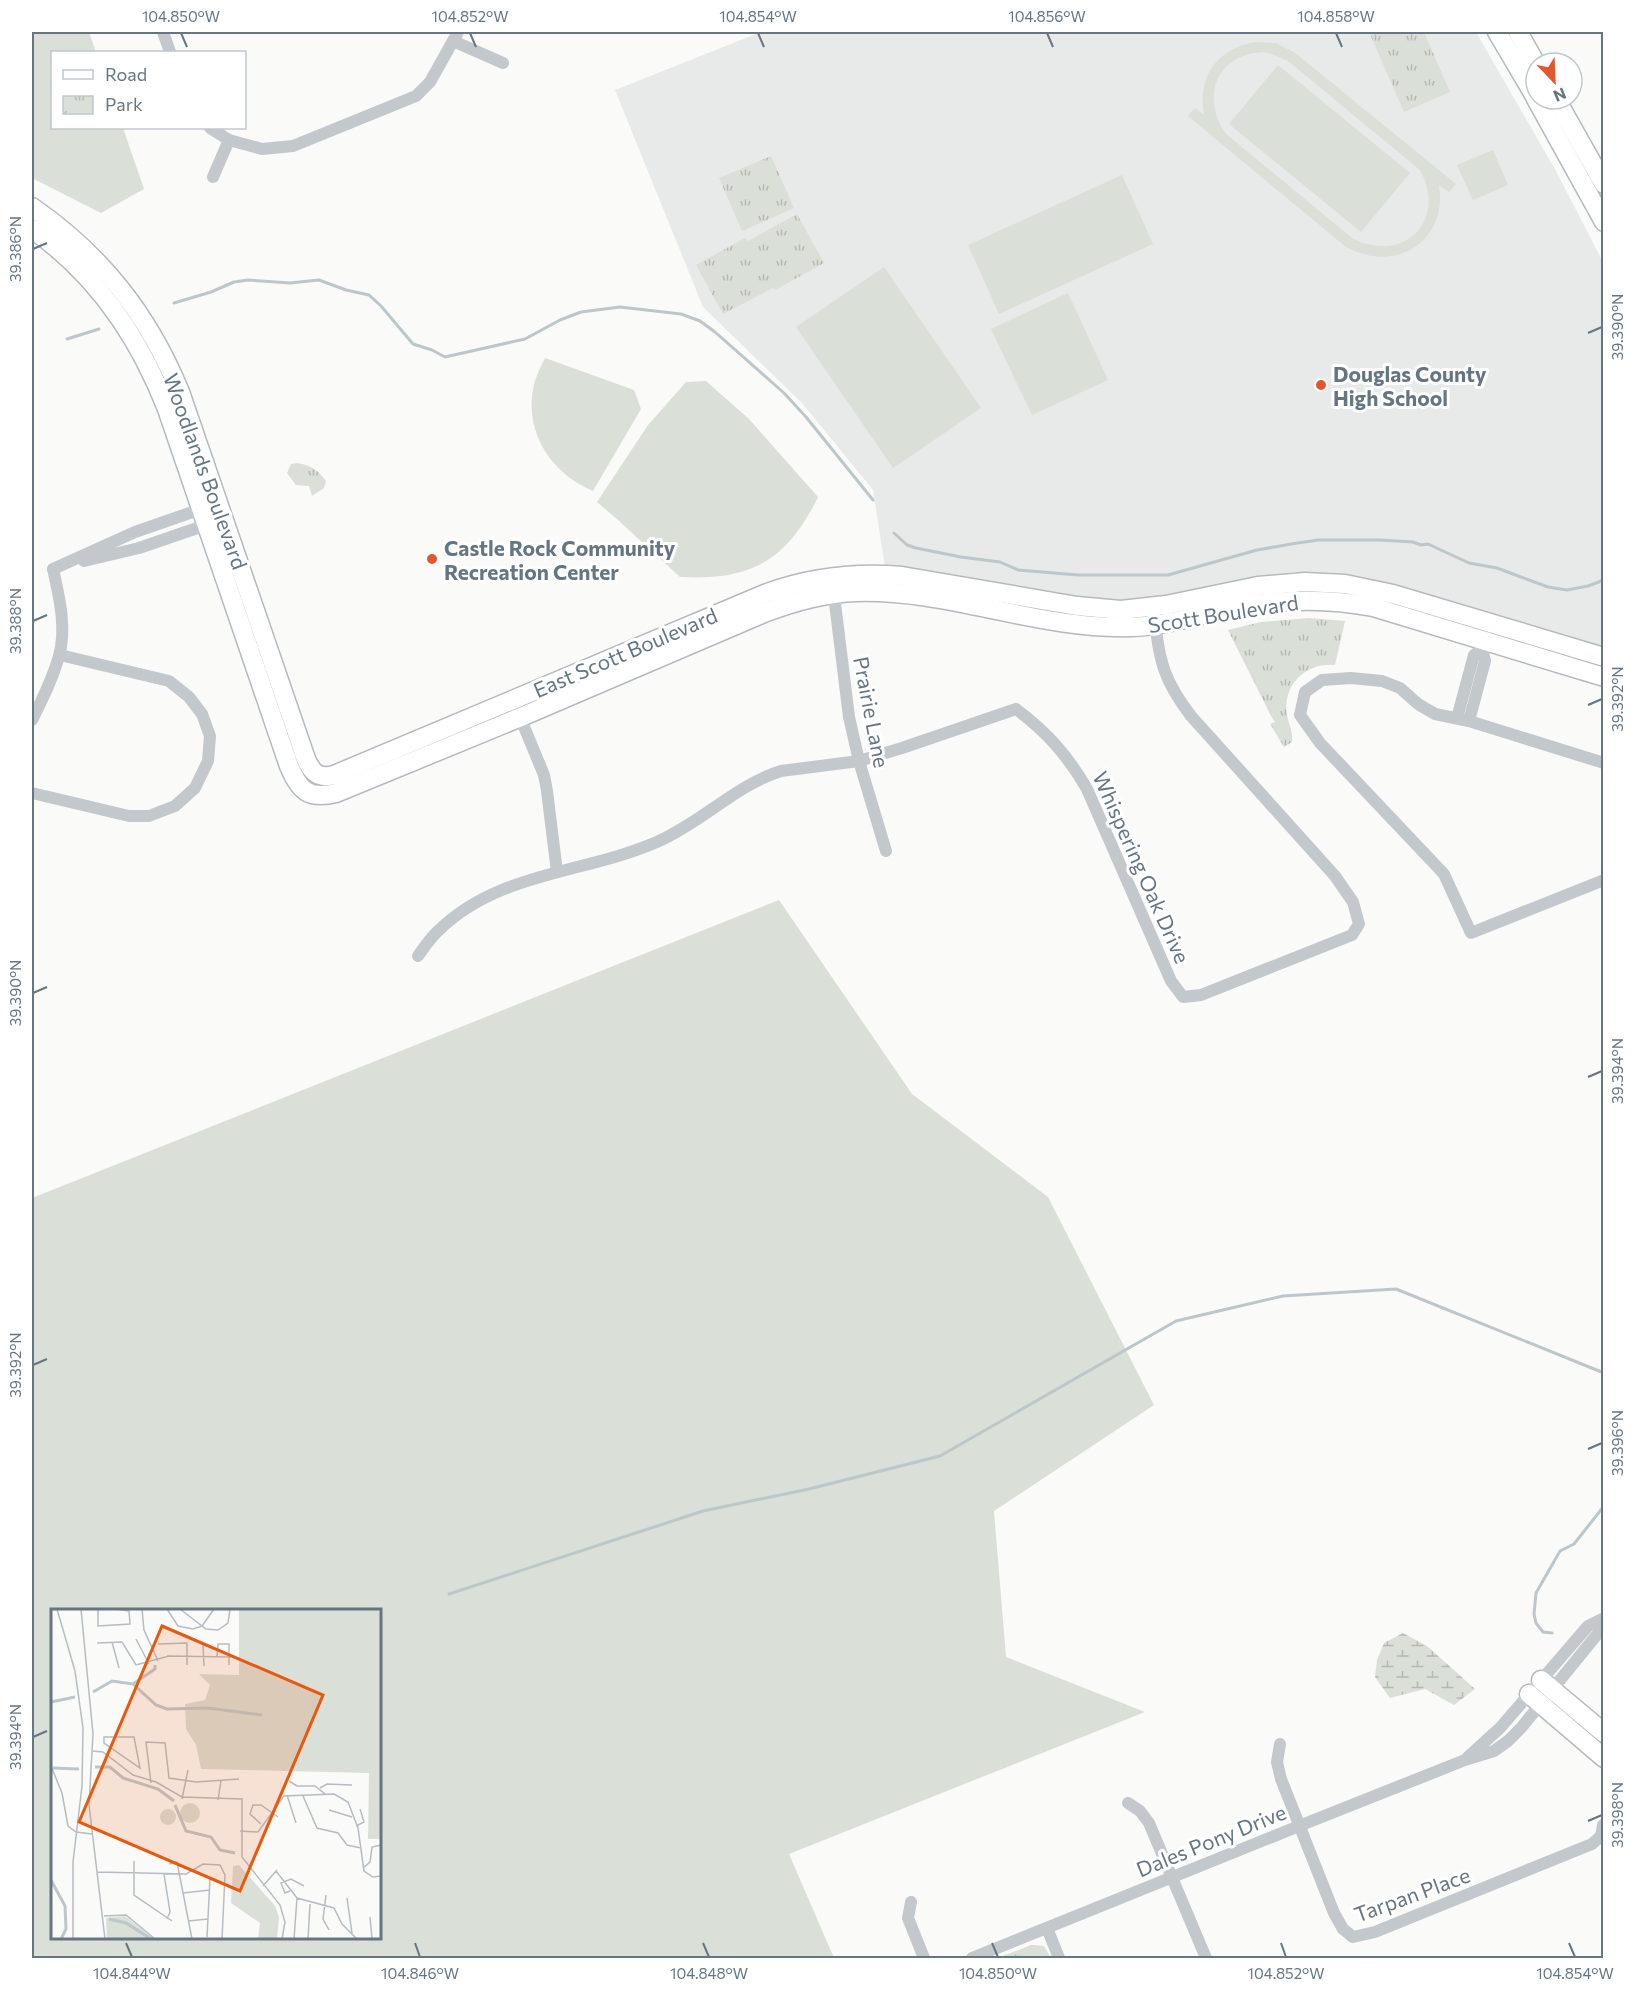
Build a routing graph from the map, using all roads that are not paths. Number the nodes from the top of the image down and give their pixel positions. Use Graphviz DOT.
graph roads {
  1 [pos="163,32"];
  2 [pos="1497,32"];
  3 [pos="1518,32"];
  4 [pos="456,36"];
  5 [pos="170,51"];
  6 [pos="1529,51"];
  7 [pos="503,63"];
  8 [pos="1524,78"];
  9 [pos="1543,111"];
  10 [pos="1563,111"];
  11 [pos="211,129"];
  12 [pos="229,141"];
  13 [pos="213,177"];
  14 [pos="1604,184"];
  15 [pos="32,207"];
  16 [pos="1604,222"];
  17 [pos="32,229"];
  18 [pos="221,512"];
  19 [pos="203,517"];
  20 [pos="943,582"];
  21 [pos="833,585"];
  22 [pos="1154,615"];
  23 [pos="1485,637"];
  24 [pos="60,655"];
  25 [pos="1604,657"];
  26 [pos="1604,676"];
  27 [pos="513,699"];
  28 [pos="520,717"];
  29 [pos="32,720"];
  30 [pos="1463,720"];
  31 [pos="859,761"];
  32 [pos="1604,763"];
  33 [pos="318,775"];
  34 [pos="32,793"];
  35 [pos="309,794"];
  36 [pos="886,851"];
  37 [pos="557,872"];
  38 [pos="1604,880"];
  39 [pos="418,956"];
  40 [pos="1604,1618"];
  41 [pos="1604,1626"];
  42 [pos="1547,1685"];
  43 [pos="1535,1700"];
  44 [pos="1604,1733"];
  45 [pos="1280,1744"];
  46 [pos="1604,1758"];
  47 [pos="1128,1803"];
  48 [pos="1603,1825"];
  49 [pos="1299,1826"];
  50 [pos="1172,1876"];
  51 [pos="911,1902"];
  52 [pos="1047,1928"];
  53 [pos="924,1959"];
  54 [pos="972,1959"];
  55 [pos="1059,1959"];
  56 [pos="1206,1959"];
  1 -- 5 [label="street"];
  2 -- 8 [label="street"];
  3 -- 6 [label="street"];
  4 -- 7 [label="street"];
  4 -- 12 [label="street"];
  9 -- 16 [label="street"];
  10 -- 14 [label="street"];
  11 -- 12 [label="street"];
  12 -- 13 [label="street"];
  15 -- 18 [label="street, Woodlands Boulevard"];
  17 -- 19 [label="street, Woodlands Boulevard"];
  18 -- 19 [label="street"];
  18 -- 33 [label="street, Woodlands Boulevard"];
  19 -- 24 [label="street"];
  19 -- 35 [label="street, Woodlands Boulevard"];
  20 -- 21 [label="street, East Scott Boulevard"];
  20 -- 22 [label="street, Scott Boulevard"];
  21 -- 22 [label="street, Scott Boulevard"];
  21 -- 27 [label="street, East Scott Boulevard"];
  21 -- 28 [label="street, East Scott Boulevard"];
  21 -- 31 [label="street, Prairie Lane"];
  22 -- 23 [label="street, Scott Boulevard"];
  22 -- 31 [label="street, Whispering Oak Drive"];
  23 -- 25 [label="street, Scott Boulevard"];
  23 -- 26 [label="street, Scott Boulevard"];
  23 -- 30 [label="street"];
  24 -- 29 [label="street"];
  24 -- 34 [label="street"];
  27 -- 28 [label="street"];
  27 -- 33 [label="street, East Scott Boulevard"];
  28 -- 35 [label="street, East Scott Boulevard"];
  28 -- 37 [label="street"];
  30 -- 32 [label="street"];
  30 -- 38 [label="street"];
  31 -- 36 [label="street, Prairie Lane"];
  31 -- 37 [label="street, Whispering Oak Drive"];
  37 -- 39 [label="street, Whispering Oak Drive"];
  40 -- 42 [label="street"];
  41 -- 42 [label="street"];
  42 -- 43 [label="street, Dales Pony Drive"];
  42 -- 44 [label="street"];
  43 -- 46 [label="street"];
  43 -- 49 [label="street, Dales Pony Drive"];
  45 -- 49 [label="street, Tarpan Place"];
  47 -- 50 [label="street"];
  48 -- 49 [label="street, Tarpan Place"];
  49 -- 50 [label="street, Dales Pony Drive"];
  50 -- 52 [label="street, Dales Pony Drive"];
  50 -- 56 [label="street"];
  51 -- 53 [label="street"];
  52 -- 54 [label="street, Dales Pony Drive"];
  52 -- 55 [label="street"];
}
